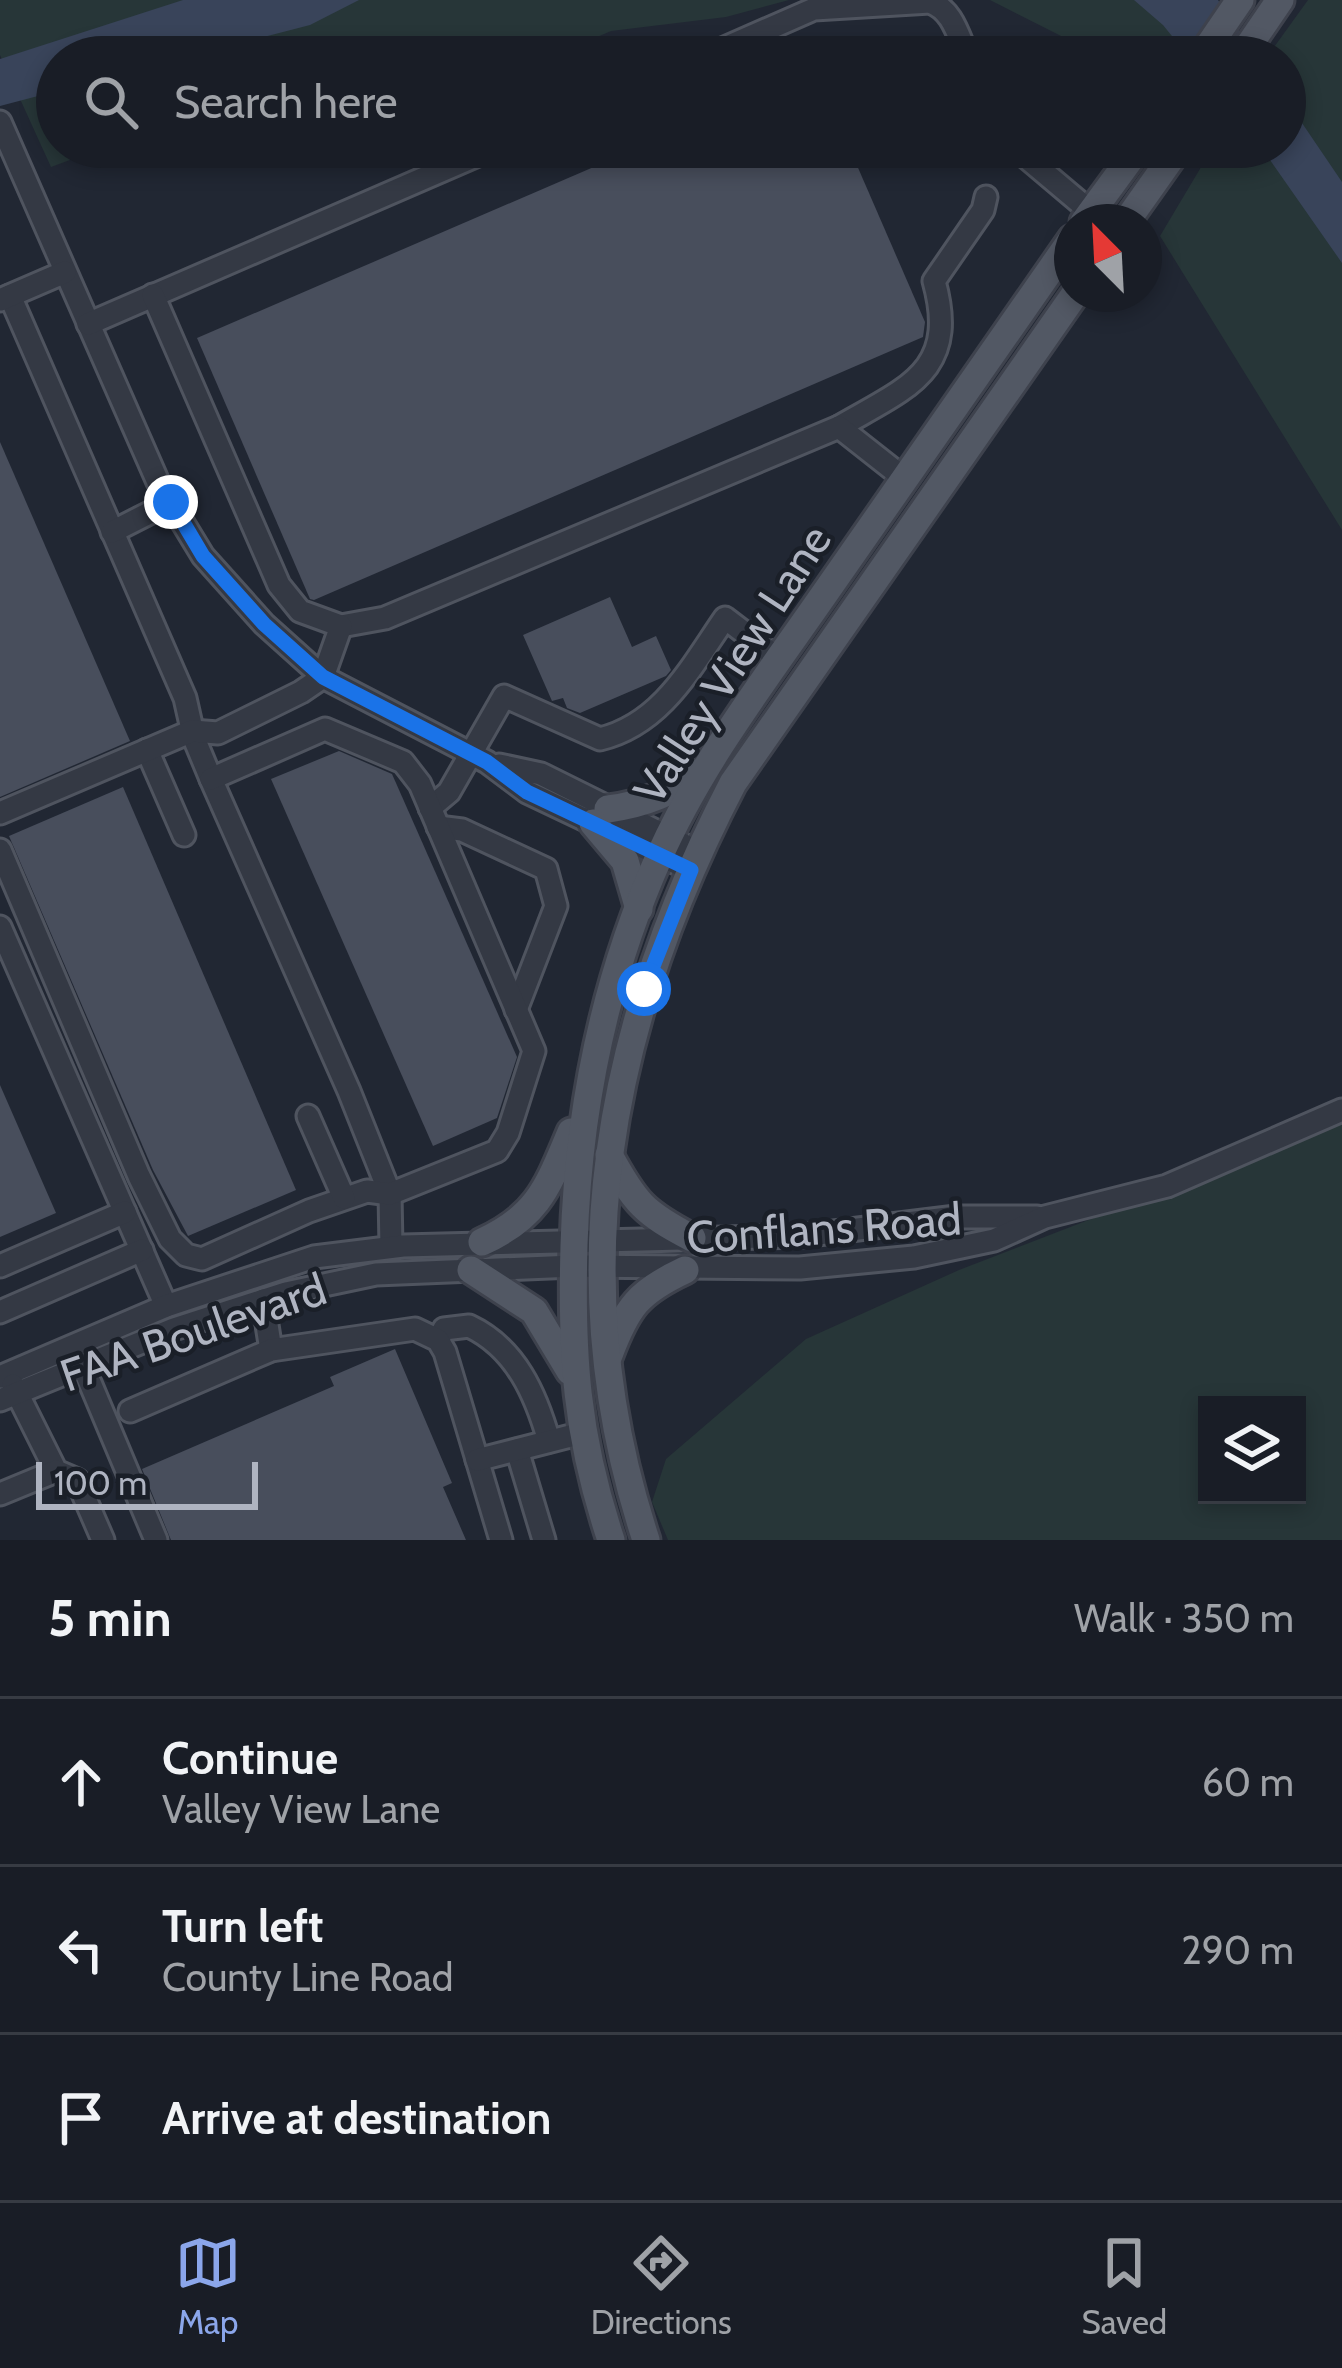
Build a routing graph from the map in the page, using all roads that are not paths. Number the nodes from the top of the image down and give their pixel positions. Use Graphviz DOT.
graph roads {
  1 [pos="1240,0"];
  2 [pos="1280,0"];
  3 [pos="752,36"];
  4 [pos="959,36"];
  5 [pos="1215,36"];
  6 [pos="1255,36"];
  7 [pos="0,122"];
  8 [pos="447,168"];
  9 [pos="1036,168"];
  10 [pos="1123,168"];
  11 [pos="1164,168"];
  12 [pos="986,196"];
  13 [pos="1073,204"];
  14 [pos="1097,204"];
  15 [pos="1139,204"];
  16 [pos="1054,265"];
  17 [pos="65,272"];
  18 [pos="153,295"];
  19 [pos="5,298"];
  20 [pos="1062,312"];
  21 [pos="88,324"];
  22 [pos="839,427"];
  23 [pos="904,479"];
  24 [pos="932,495"];
  25 [pos="171,502"];
  26 [pos="112,532"];
  27 [pos="341,626"];
  28 [pos="779,659"];
  29 [pos="323,677"];
  30 [pos="192,730"];
  31 [pos="147,750"];
  32 [pos="479,758"];
  33 [pos="707,768"];
  34 [pos="211,779"];
  35 [pos="0,813"];
  36 [pos="601,816"];
  37 [pos="434,818"];
  38 [pos="184,835"];
  39 [pos="664,848"];
  40 [pos="0,850"];
  41 [pos="694,861"];
  42 [pos="639,909"];
  43 [pos="0,927"];
  44 [pos="516,1010"];
  45 [pos="587,1095"];
  46 [pos="1342,1110"];
  47 [pos="308,1116"];
  48 [pos="609,1156"];
  49 [pos="390,1194"];
  50 [pos="344,1198"];
  51 [pos="125,1212"];
  52 [pos="1045,1217"];
  53 [pos="692,1238"];
  54 [pos="604,1239"];
  55 [pos="482,1242"];
  56 [pos="391,1247"];
  57 [pos="142,1250"];
  58 [pos="574,1253"];
  59 [pos="0,1266"];
  60 [pos="604,1268"];
  61 [pos="471,1270"];
  62 [pos="685,1270"];
  63 [pos="262,1300"];
  64 [pos="166,1306"];
  65 [pos="0,1312"];
  66 [pos="438,1340"];
  67 [pos="271,1350"];
  68 [pos="608,1359"];
  69 [pos="83,1366"];
  70 [pos="574,1378"];
  71 [pos="6,1386"];
  72 [pos="130,1411"];
  73 [pos="582,1433"];
  74 [pos="549,1442"];
  75 [pos="517,1450"];
  76 [pos="477,1460"];
  77 [pos="56,1471"];
  78 [pos="0,1494"];
  79 [pos="103,1540"];
  80 [pos="156,1540"];
  81 [pos="500,1540"];
  82 [pos="544,1540"];
  83 [pos="611,1540"];
  84 [pos="646,1540"];
  1 -- 5 [label="main road"];
  2 -- 6 [label="main road"];
  3 -- 4 [label="street"];
  7 -- 17 [label="street"];
  8 -- 18 [label="street"];
  9 -- 13 [label="street"];
  10 -- 14 [label="main road"];
  11 -- 15 [label="main road"];
  12 -- 22 [label="street"];
  16 -- 23 [label="main road, Valley View Lane"];
  17 -- 19 [label="street"];
  17 -- 21 [label="street"];
  18 -- 21 [label="street"];
  18 -- 27 [label="street"];
  19 -- 26 [label="street"];
  20 -- 24 [label="main road, Valley View Lane"];
  21 -- 25 [label="street"];
  22 -- 23 [label="street"];
  22 -- 27 [label="street"];
  23 -- 24 [label="main road"];
  23 -- 28 [label="main road, Valley View Lane"];
  24 -- 41 [label="main road, Valley View Lane"];
  25 -- 26 [label="street"];
  25 -- 29 [label="street"];
  26 -- 30 [label="street"];
  27 -- 29 [label="street"];
  28 -- 32 [label="street"];
  28 -- 33 [label="main road, Valley View Lane"];
  29 -- 30 [label="street"];
  29 -- 32 [label="street"];
  30 -- 31 [label="street"];
  30 -- 34 [label="street"];
  31 -- 35 [label="street"];
  31 -- 38 [label="street"];
  32 -- 36 [label="street"];
  32 -- 37 [label="street"];
  33 -- 36 [label="main road"];
  33 -- 39 [label="main road, Valley View Lane"];
  34 -- 37 [label="street"];
  34 -- 49 [label="street"];
  36 -- 39 [label="street"];
  36 -- 42 [label="main road"];
  37 -- 44 [label="street"];
  37 -- 44 [label="street"];
  39 -- 41 [label="street"];
  39 -- 42 [label="main road, Valley View Lane"];
  40 -- 50 [label="street"];
  41 -- 48 [label="main road, Valley View Lane"];
  42 -- 45 [label="main road, Valley View Lane"];
  43 -- 51 [label="street"];
  44 -- 49 [label="street"];
  45 -- 55 [label="main road"];
  45 -- 58 [label="main road, Valley View Lane"];
  46 -- 52 [label="street, Conflans Road"];
  47 -- 50 [label="street"];
  48 -- 53 [label="main road"];
  48 -- 54 [label="main road, Valley View Lane"];
  49 -- 50 [label="street"];
  49 -- 56 [label="street"];
  51 -- 57 [label="street"];
  51 -- 59 [label="street"];
  52 -- 53 [label="street, Conflans Road"];
  52 -- 62 [label="street, Conflans Road"];
  53 -- 54 [label="street, Conflans Road"];
  54 -- 58 [label="street, FAA Boulevard"];
  54 -- 60 [label="main road, Valley View Lane"];
  55 -- 56 [label="street, FAA Boulevard"];
  55 -- 58 [label="street, FAA Boulevard"];
  56 -- 64 [label="street, FAA Boulevard"];
  57 -- 64 [label="street"];
  57 -- 65 [label="street"];
  58 -- 60 [label="street, FAA Boulevard"];
  58 -- 61 [label="street, FAA Boulevard"];
  58 -- 70 [label="main road, Valley View Lane"];
  60 -- 62 [label="street, Conflans Road"];
  60 -- 68 [label="main road, Valley View Lane"];
  61 -- 63 [label="street, FAA Boulevard"];
  61 -- 70 [label="main road"];
  62 -- 68 [label="main road"];
  63 -- 67 [label="street"];
  63 -- 69 [label="street, FAA Boulevard"];
  64 -- 71 [label="street, FAA Boulevard"];
  66 -- 67 [label="street"];
  66 -- 74 [label="street"];
  66 -- 76 [label="street"];
  67 -- 72 [label="street"];
  68 -- 84 [label="main road, Valley View Lane"];
  69 -- 71 [label="street, FAA Boulevard"];
  69 -- 80 [label="street"];
  70 -- 73 [label="main road, Valley View Lane"];
  71 -- 77 [label="street"];
  73 -- 74 [label="street"];
  73 -- 83 [label="main road, Valley View Lane"];
  74 -- 75 [label="street"];
  75 -- 76 [label="street"];
  75 -- 82 [label="street"];
  76 -- 81 [label="street"];
  77 -- 78 [label="street"];
  77 -- 79 [label="street"];
}
